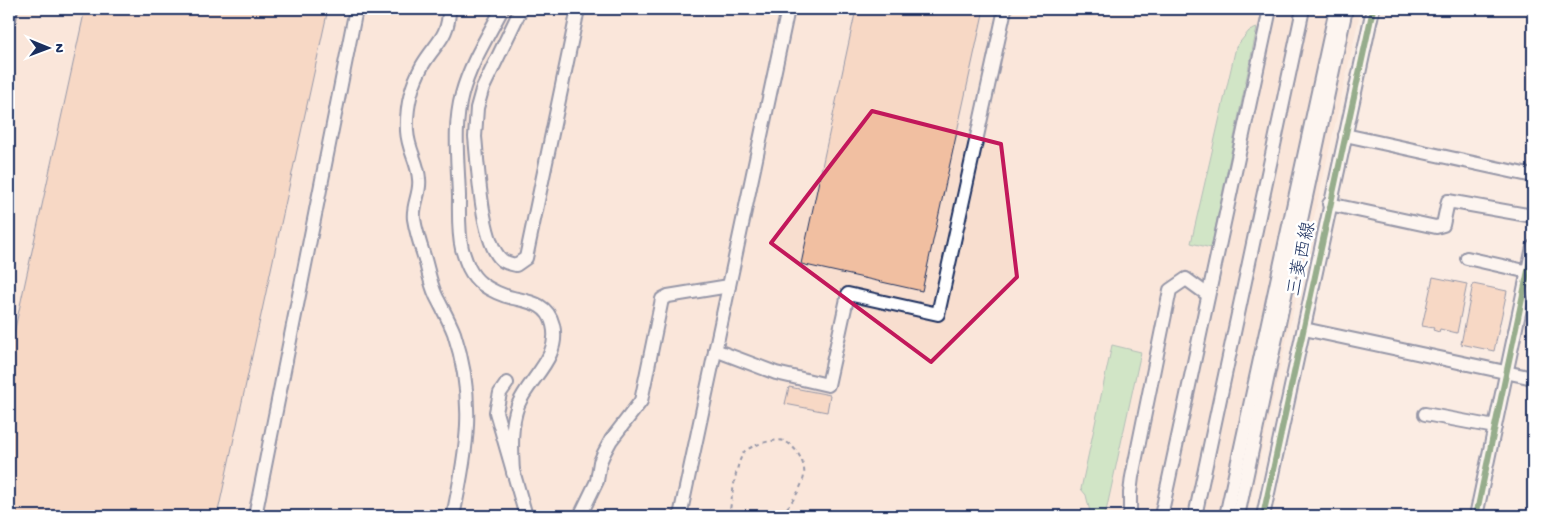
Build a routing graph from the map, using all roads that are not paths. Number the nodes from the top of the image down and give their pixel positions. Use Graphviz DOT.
graph roads {
  1 [pos="11,9"];
  2 [pos="356,9"];
  3 [pos="448,9"];
  4 [pos="502,9"];
  5 [pos="521,9"];
  6 [pos="578,9"];
  7 [pos="788,9"];
  8 [pos="1005,9"];
  9 [pos="1270,9"];
  10 [pos="1303,9"];
  11 [pos="1328,9"];
  12 [pos="1336,9"];
  13 [pos="1346,9"];
  14 [pos="1373,9"];
  15 [pos="9,20"];
  16 [pos="1345,135"];
  17 [pos="1533,176"];
  18 [pos="1329,204"];
  19 [pos="1533,216"];
  20 [pos="1533,247"];
  21 [pos="1467,258"];
  22 [pos="1531,273"];
  23 [pos="729,286"];
  24 [pos="1208,295"];
  25 [pos="1304,329"];
  26 [pos="715,350"];
  27 [pos="1507,372"];
  28 [pos="1533,378"];
  29 [pos="507,383"];
  30 [pos="1425,414"];
  31 [pos="1495,427"];
  32 [pos="513,473"];
  33 [pos="255,516"];
  34 [pos="453,516"];
  35 [pos="526,516"];
  36 [pos="580,516"];
  37 [pos="680,516"];
  38 [pos="1130,516"];
  39 [pos="1160,516"];
  40 [pos="1195,516"];
  41 [pos="1218,516"];
  42 [pos="1226,516"];
  43 [pos="1238,516"];
  44 [pos="1263,516"];
  45 [pos="1476,516"];
  1 -- 15 [label="street"];
  2 -- 33 [label="street"];
  3 -- 34 [label="street"];
  4 -- 32 [label="street"];
  5 -- 6 [label="street"];
  7 -- 23 [label="street"];
  8 -- 26 [label="street"];
  9 -- 24 [label="street"];
  10 -- 40 [label="street"];
  11 -- 41 [label="street"];
  12 -- 42 [label="street"];
  13 -- 43 [label="street"];
  14 -- 16 [label="street, 三菱西線"];
  16 -- 17 [label="street"];
  16 -- 18 [label="street, 三菱西線"];
  18 -- 19 [label="street"];
  18 -- 25 [label="street, 三菱西線"];
  20 -- 22 [label="street"];
  21 -- 22 [label="street"];
  22 -- 27 [label="street"];
  23 -- 26 [label="street"];
  23 -- 36 [label="street"];
  24 -- 38 [label="street"];
  24 -- 39 [label="street"];
  25 -- 27 [label="street"];
  25 -- 44 [label="street, 三菱西線"];
  26 -- 37 [label="street"];
  27 -- 28 [label="street"];
  27 -- 31 [label="street"];
  29 -- 32 [label="street"];
  30 -- 31 [label="street"];
  31 -- 45 [label="street"];
  32 -- 35 [label="street"];
}
